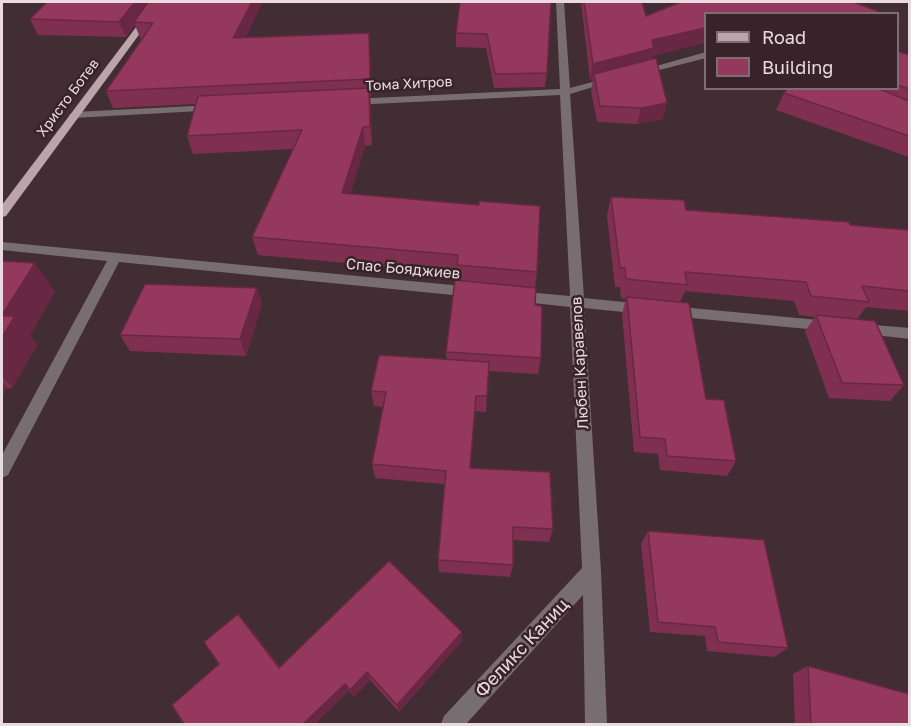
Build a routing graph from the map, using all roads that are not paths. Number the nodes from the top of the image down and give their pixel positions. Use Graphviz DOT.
graph roads {
  1 [pos="159,2"];
  2 [pos="560,2"];
  3 [pos="704,55"];
  4 [pos="630,75"];
  5 [pos="619,78"];
  6 [pos="566,92"];
  7 [pos="342,102"];
  8 [pos="224,108"];
  9 [pos="74,114"];
  10 [pos="2,213"];
  11 [pos="2,246"];
  12 [pos="115,258"];
  13 [pos="482,293"];
  14 [pos="506,296"];
  15 [pos="577,302"];
  16 [pos="909,334"];
  17 [pos="2,470"];
  18 [pos="592,571"];
  19 [pos="452,724"];
  20 [pos="596,724"];
  1 -- 9 [label="main road, Христо Ботев"];
  2 -- 6 [label="street, Любен Каравелов"];
  3 -- 4 [label="street"];
  5 -- 6 [label="street, Тома Хитров"];
  6 -- 7 [label="street, Тома Хитров"];
  6 -- 15 [label="street, Любен Каравелов"];
  8 -- 9 [label="street"];
  9 -- 10 [label="main road, Христо Ботев"];
  11 -- 12 [label="street, Спас Бояджиев"];
  12 -- 13 [label="street, Спас Бояджиев"];
  12 -- 17 [label="street"];
  14 -- 15 [label="street"];
  15 -- 16 [label="street"];
  15 -- 18 [label="street, Любен Каравелов"];
  18 -- 19 [label="street, Феликс Каниц"];
  18 -- 20 [label="street, Любен Каравелов"];
}
